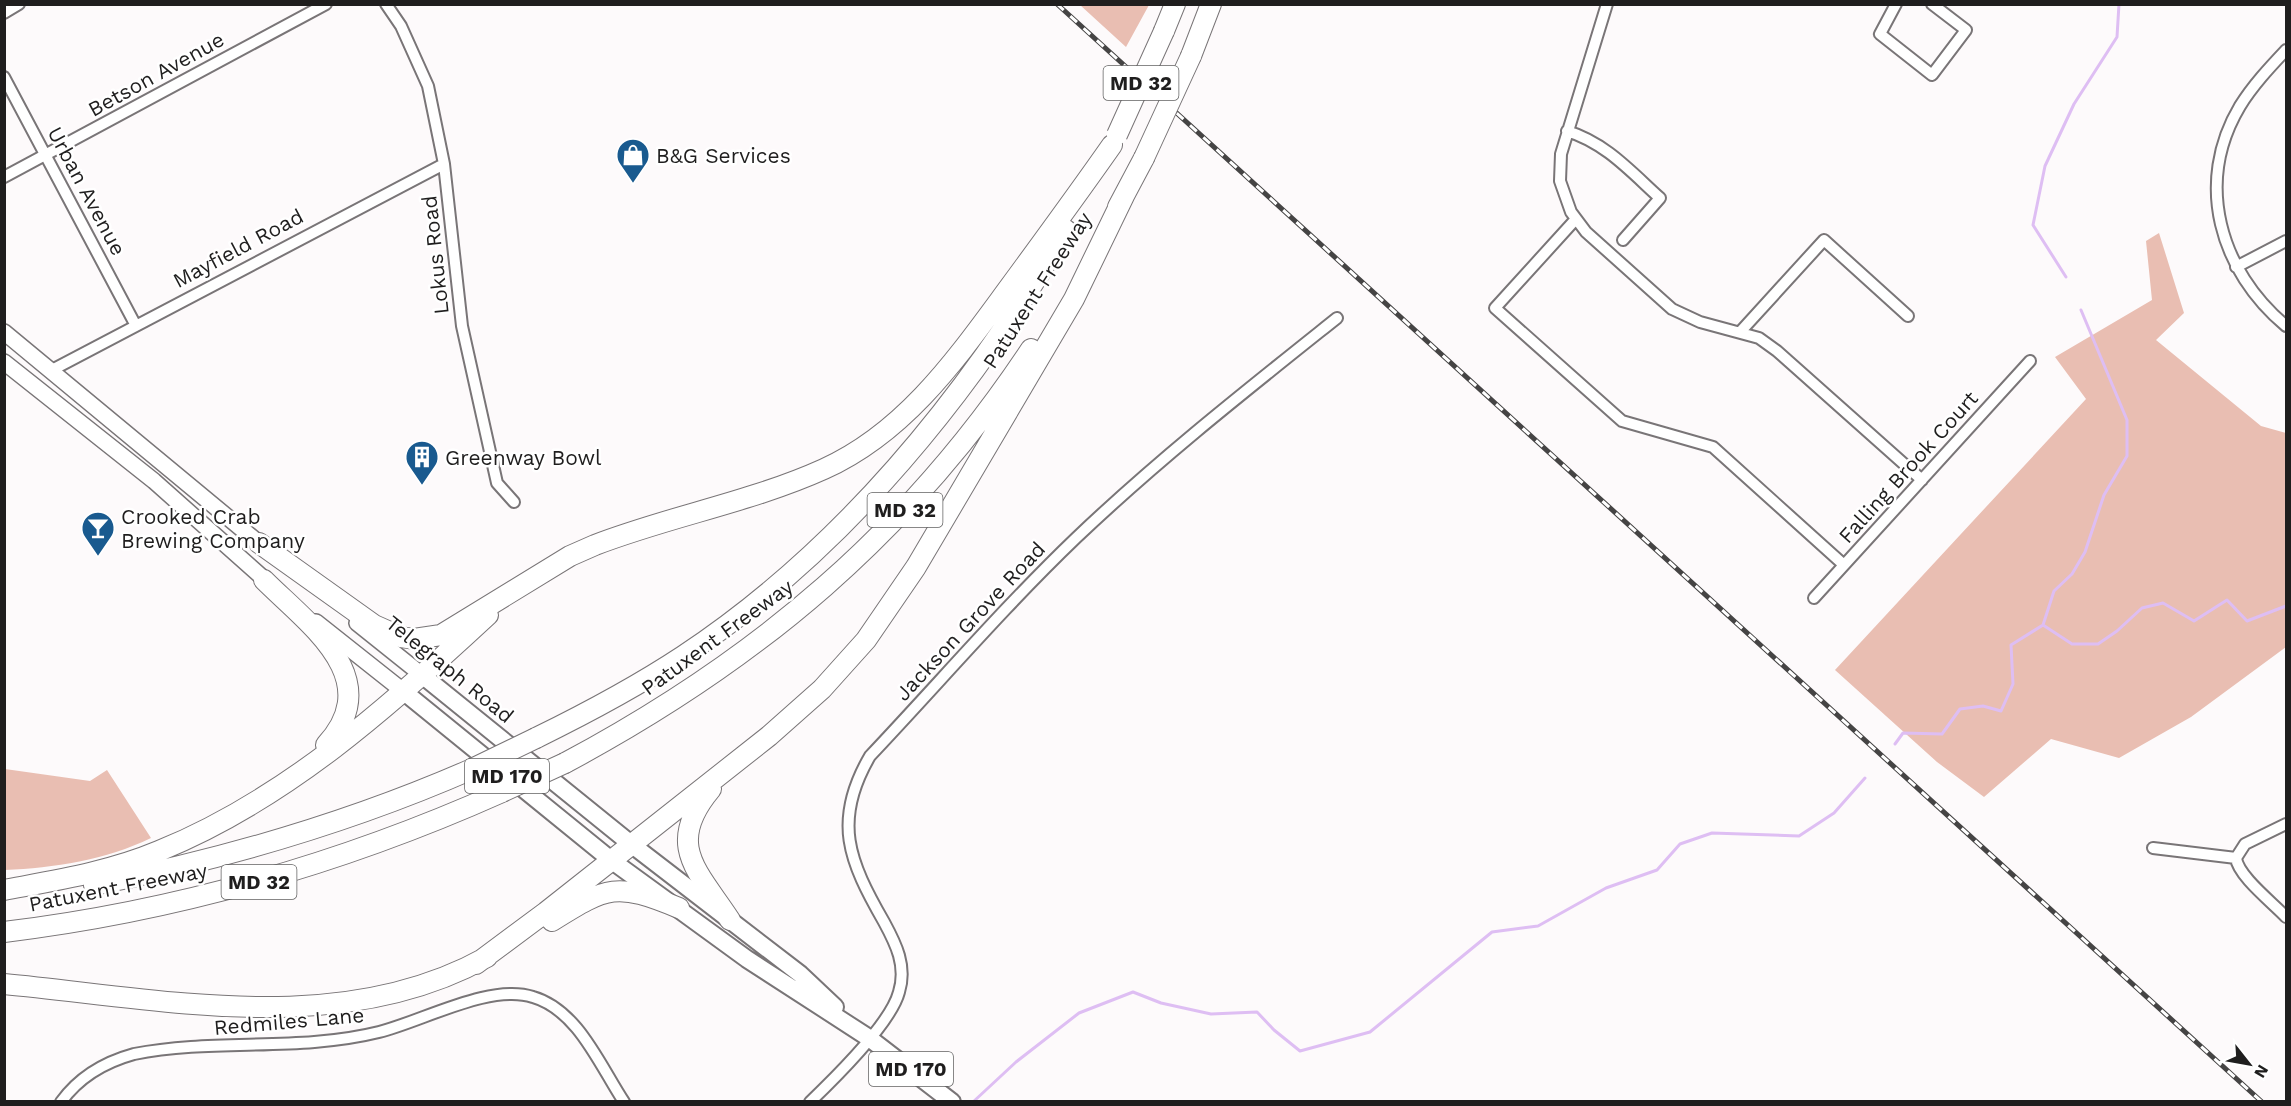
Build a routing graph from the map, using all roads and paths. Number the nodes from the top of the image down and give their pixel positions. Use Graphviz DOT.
graph roads {
  1 [pos="19,4"];
  2 [pos="326,4"];
  3 [pos="386,4"];
  4 [pos="1175,4"];
  5 [pos="1211,4"];
  6 [pos="1607,4"];
  7 [pos="1896,4"];
  8 [pos="1932,4"];
  9 [pos="4,13"];
  10 [pos="2286,50"];
  11 [pos="2278,59"];
  12 [pos="2286,67"];
  13 [pos="4,77"];
  14 [pos="1567,131"];
  15 [pos="1114,140"];
  16 [pos="47,156"];
  17 [pos="444,164"];
  18 [pos="4,177"];
  19 [pos="1124,196"];
  20 [pos="1575,220"];
  21 [pos="1623,240"];
  22 [pos="2286,241"];
  23 [pos="2236,267"];
  24 [pos="1908,316"];
  25 [pos="1337,318"];
  26 [pos="135,324"];
  27 [pos="2286,326"];
  28 [pos="1741,331"];
  29 [pos="4,332"];
  30 [pos="4,362"];
  31 [pos="2030,362"];
  32 [pos="52,370"];
  33 [pos="1922,480"];
  34 [pos="514,502"];
  35 [pos="259,543"];
  36 [pos="1844,566"];
  37 [pos="532,579"];
  38 [pos="264,580"];
  39 [pos="1815,598"];
  40 [pos="422,675"];
  41 [pos="403,691"];
  42 [pos="732,765"];
  43 [pos="298,773"];
  44 [pos="2286,824"];
  45 [pos="631,844"];
  46 [pos="2153,848"];
  47 [pos="2236,858"];
  48 [pos="611,860"];
  49 [pos="4,890"];
  50 [pos="4,898"];
  51 [pos="679,908"];
  52 [pos="2286,917"];
  53 [pos="730,920"];
  54 [pos="4,932"];
  55 [pos="476,963"];
  56 [pos="4,984"];
  57 [pos="869,1038"];
  58 [pos="61,1101"];
  59 [pos="624,1101"];
  60 [pos="810,1101"];
  61 [pos="952,1101"];
  1 -- 9 [label="street"];
  2 -- 16 [label="street, Betson Avenue"];
  3 -- 17 [label="street, Lokus Road"];
  4 -- 15 [label="highway, Patuxent Freeway / MD 32, bridge"];
  5 -- 19 [label="highway, Patuxent Freeway / MD 32, bridge"];
  6 -- 14 [label="street"];
  7 -- 8 [label="street"];
  10 -- 11 [label="street"];
  11 -- 12 [label="street"];
  11 -- 23 [label="street"];
  13 -- 16 [label="street, Urban Avenue"];
  14 -- 20 [label="street"];
  14 -- 21 [label="street"];
  15 -- 37 [label="highway"];
  15 -- 50 [label="highway, Patuxent Freeway / MD 32, bridge"];
  16 -- 18 [label="street, Betson Avenue"];
  16 -- 26 [label="street, Urban Avenue"];
  17 -- 26 [label="street, Mayfield Road"];
  17 -- 34 [label="street, Lokus Road"];
  19 -- 42 [label="highway"];
  19 -- 54 [label="highway, Patuxent Freeway / MD 32, bridge"];
  20 -- 28 [label="street"];
  20 -- 36 [label="street"];
  22 -- 23 [label="street"];
  23 -- 27 [label="street"];
  24 -- 28 [label="street"];
  25 -- 57 [label="street, Jackson Grove Road"];
  26 -- 32 [label="street, Mayfield Road"];
  28 -- 33 [label="street"];
  29 -- 32 [label="main road, Telegraph Road / MD 170"];
  30 -- 38 [label="main road, Telegraph Road / MD 170"];
  31 -- 33 [label="street, Falling Brook Court"];
  32 -- 35 [label="main road, Telegraph Road / MD 170"];
  33 -- 36 [label="street, Falling Brook Court"];
  35 -- 37 [label="highway"];
  35 -- 40 [label="main road, Telegraph Road / MD 170"];
  36 -- 39 [label="street, Falling Brook Court"];
  37 -- 40 [label="highway"];
  38 -- 41 [label="main road, Telegraph Road / MD 170"];
  38 -- 43 [label="highway"];
  40 -- 41 [label="highway"];
  40 -- 45 [label="main road, Telegraph Road / MD 170"];
  41 -- 43 [label="highway"];
  41 -- 48 [label="main road, Telegraph Road / MD 170"];
  42 -- 45 [label="highway"];
  42 -- 53 [label="highway"];
  43 -- 49 [label="highway"];
  44 -- 47 [label="street"];
  45 -- 48 [label="highway"];
  45 -- 53 [label="main road, Telegraph Road / MD 170"];
  46 -- 47 [label="street"];
  47 -- 52 [label="street"];
  48 -- 51 [label="main road, Telegraph Road / MD 170"];
  48 -- 55 [label="highway"];
  51 -- 55 [label="highway"];
  51 -- 57 [label="main road, Telegraph Road / MD 170"];
  53 -- 57 [label="main road, Telegraph Road / MD 170"];
  55 -- 56 [label="highway"];
  57 -- 60 [label="street, Jackson Grove Road"];
  57 -- 61 [label="main road, Telegraph Road / MD 170"];
  58 -- 59 [label="street, Redmiles Lane"];
}
